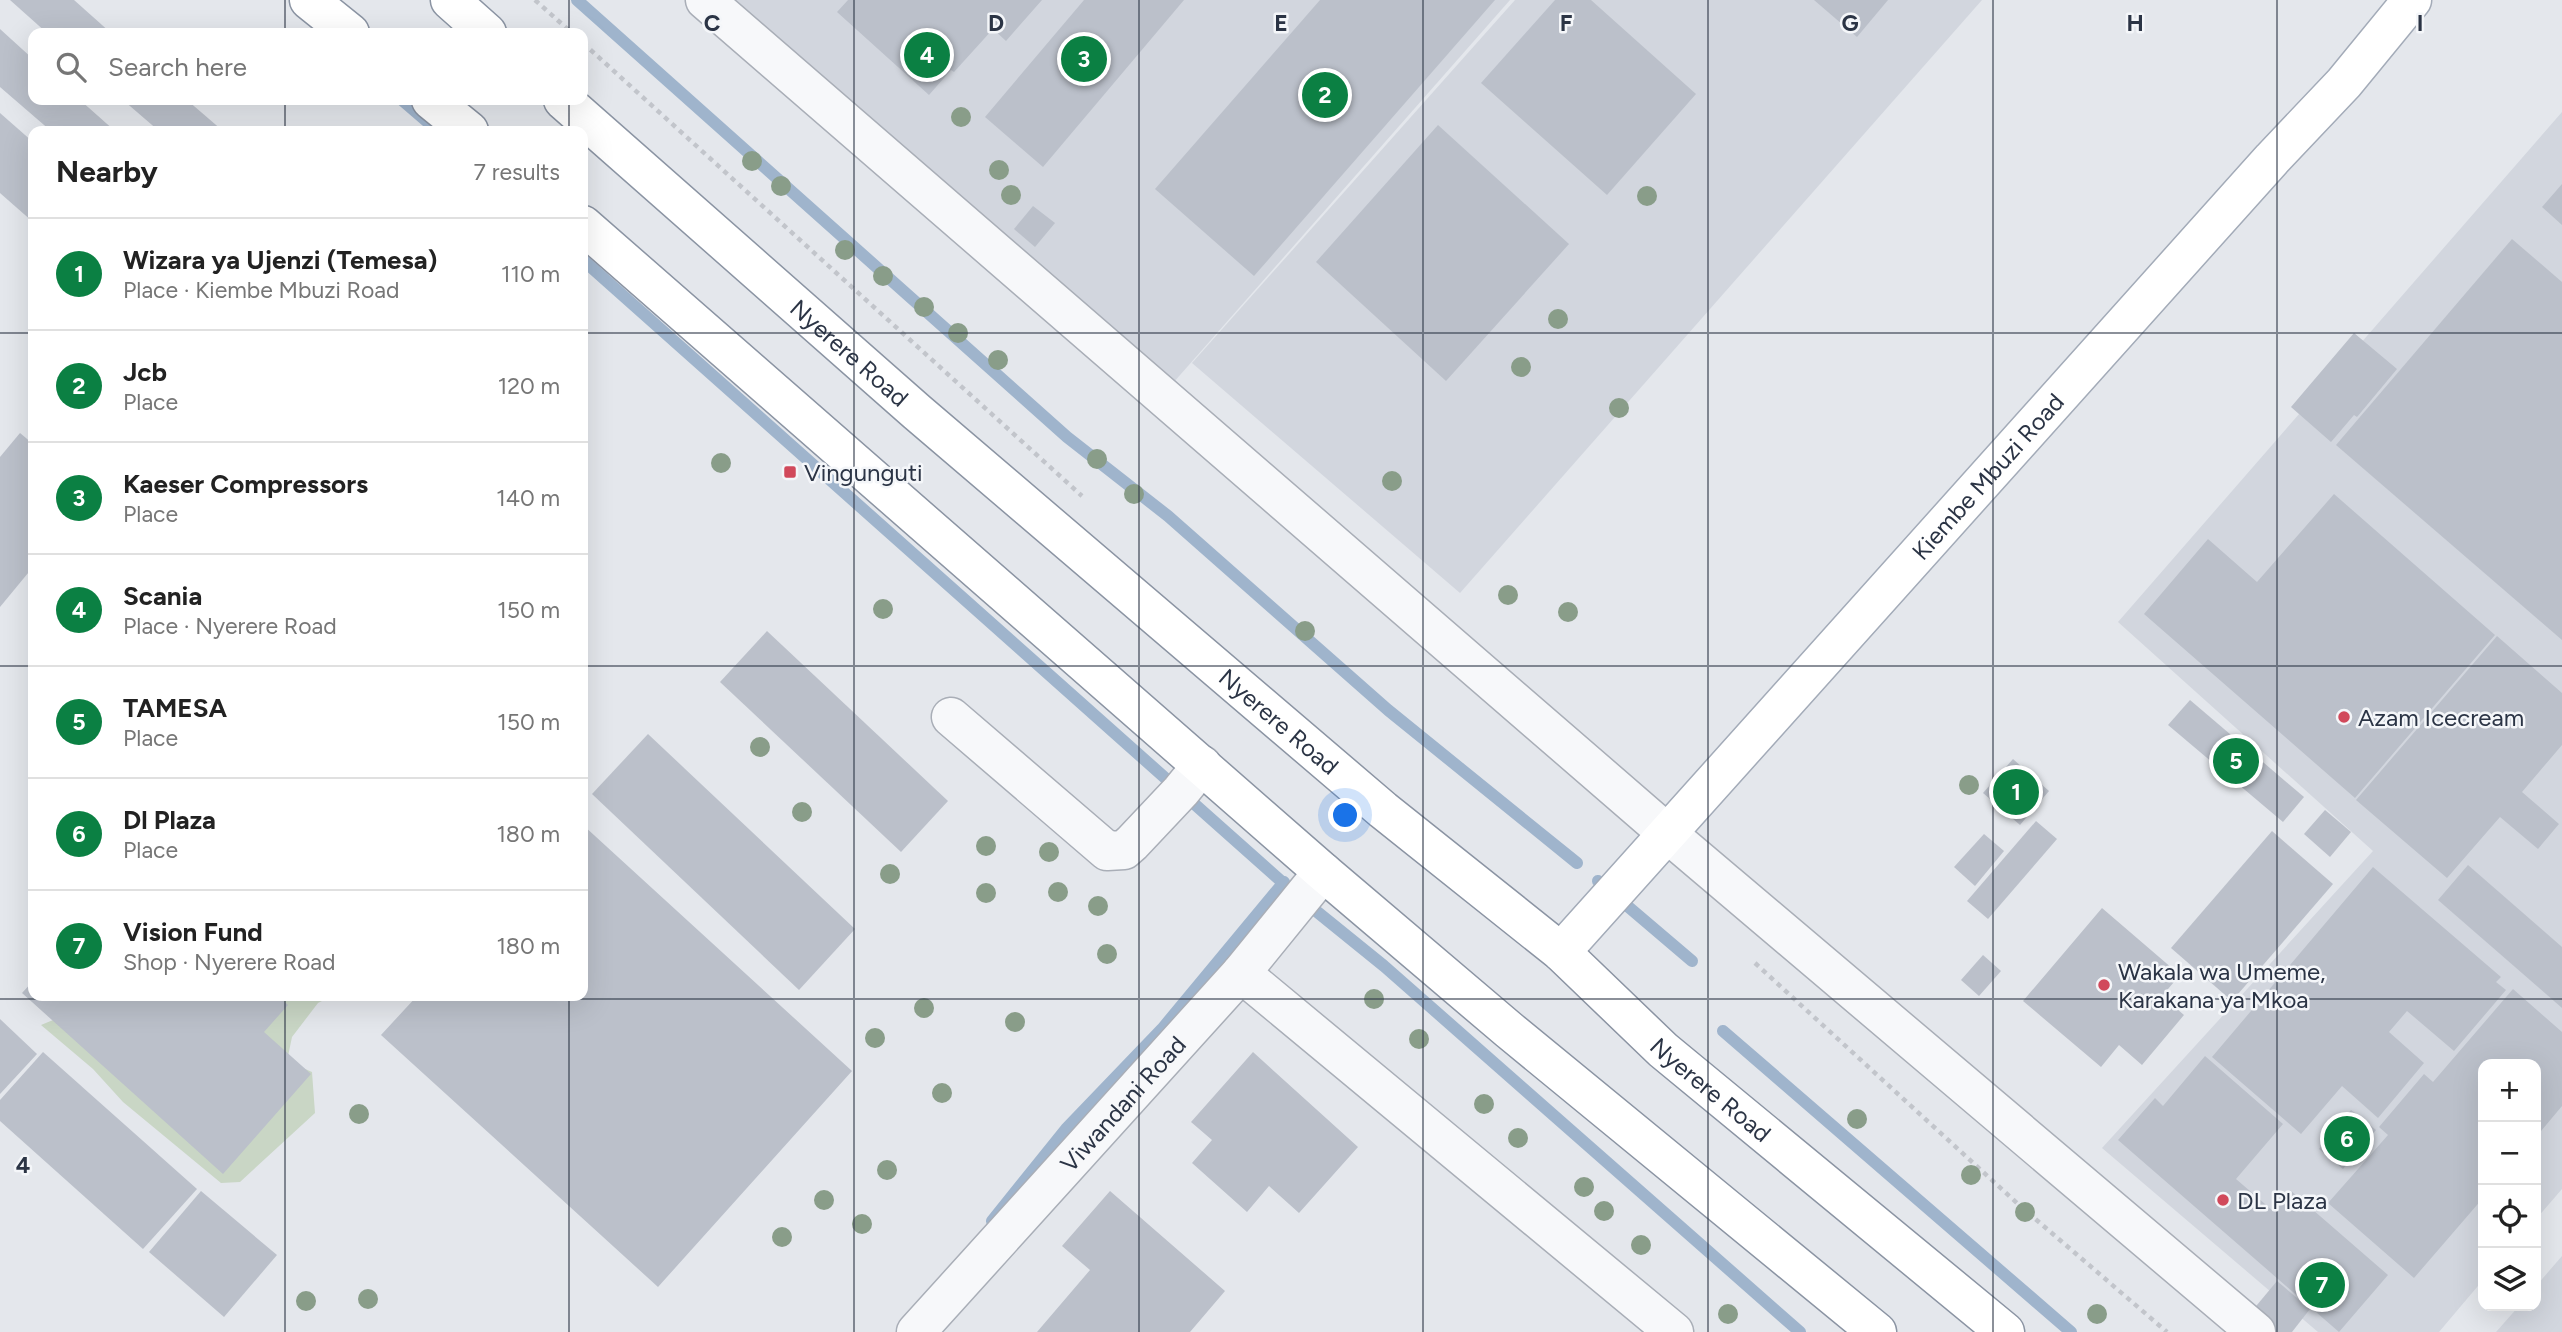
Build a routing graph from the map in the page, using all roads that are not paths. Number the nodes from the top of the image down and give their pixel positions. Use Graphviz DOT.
graph roads {
  1 [pos="309,0"];
  2 [pos="450,0"];
  3 [pos="705,0"];
  4 [pos="2412,0"];
  5 [pos="344,28"];
  6 [pos="482,28"];
  7 [pos="437,105"];
  8 [pos="569,105"];
  9 [pos="463,126"];
  10 [pos="588,229"];
  11 [pos="951,717"];
  12 [pos="1202,765"];
  13 [pos="1668,834"];
  14 [pos="1323,872"];
  15 [pos="1561,952"];
  16 [pos="1241,973"];
  17 [pos="916,1332"];
  18 [pos="1674,1332"];
  19 [pos="1877,1332"];
  20 [pos="2005,1332"];
  21 [pos="2256,1332"];
  1 -- 5 [label="main road"];
  2 -- 6 [label="main road"];
  3 -- 13 [label="street"];
  4 -- 13 [label="main road, Kiembe Mbuzi Road"];
  7 -- 9 [label="main road"];
  8 -- 15 [label="main road, Nyerere Road"];
  10 -- 12 [label="main road"];
  11 -- 12 [label="street"];
  12 -- 14 [label="main road"];
  13 -- 15 [label="main road, Kiembe Mbuzi Road"];
  13 -- 21 [label="street"];
  14 -- 16 [label="street, Viwandani Road"];
  14 -- 19 [label="main road"];
  15 -- 20 [label="main road, Nyerere Road"];
  16 -- 17 [label="street, Viwandani Road"];
  16 -- 18 [label="street"];
}
